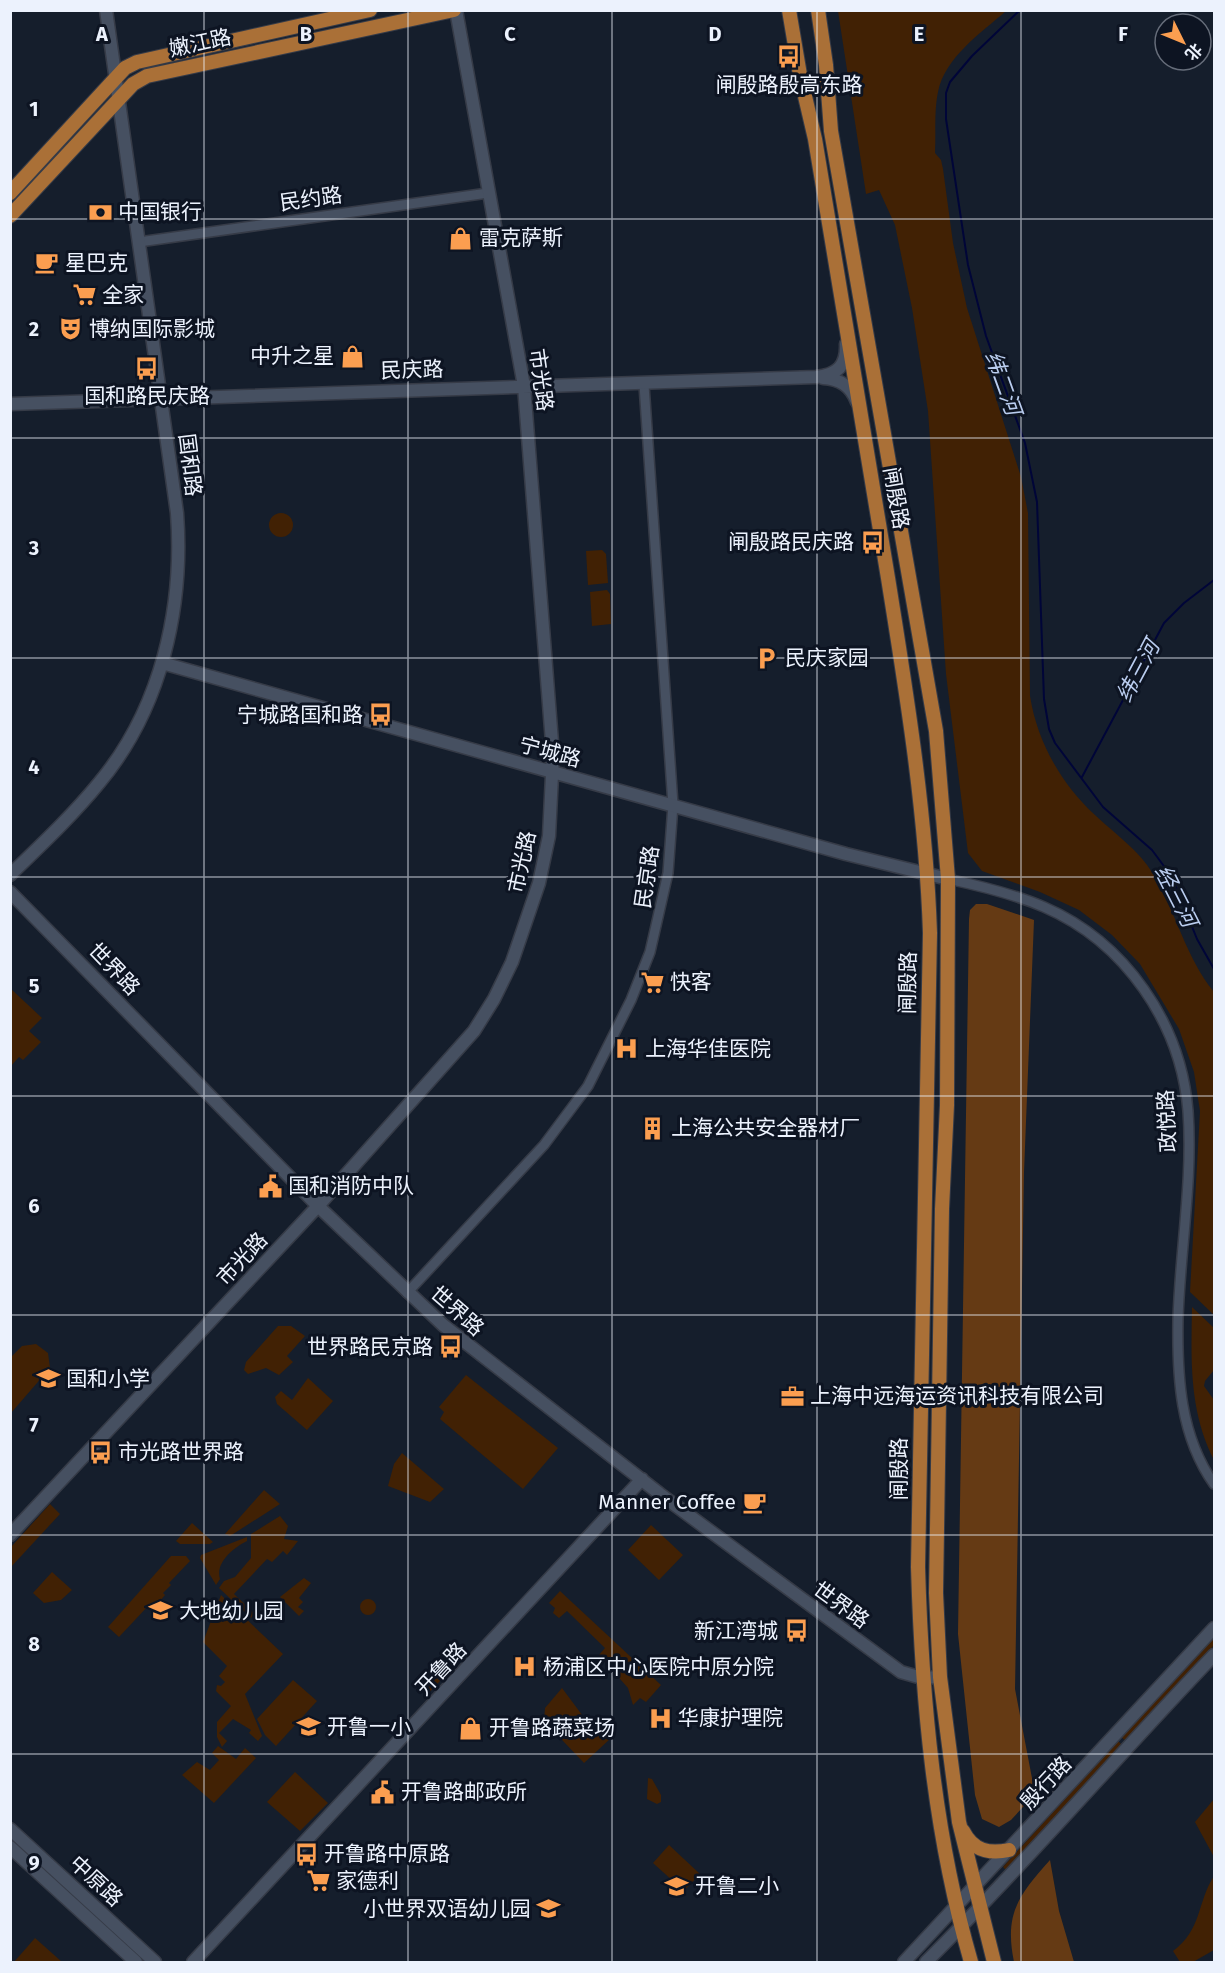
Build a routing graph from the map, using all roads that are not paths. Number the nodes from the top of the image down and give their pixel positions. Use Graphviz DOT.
graph roads {
  1 [pos="106,10"];
  2 [pos="370,10"];
  3 [pos="455,10"];
  4 [pos="818,10"];
  5 [pos="789,11"];
  6 [pos="116,78"];
  7 [pos="120,97"];
  8 [pos="10,193"];
  9 [pos="488,193"];
  10 [pos="10,216"];
  11 [pos="140,242"];
  12 [pos="846,331"];
  13 [pos="816,377"];
  14 [pos="644,385"];
  15 [pos="524,386"];
  16 [pos="162,397"];
  17 [pos="10,404"];
  18 [pos="859,406"];
  19 [pos="162,663"];
  20 [pos="553,773"];
  21 [pos="942,801"];
  22 [pos="919,802"];
  23 [pos="673,805"];
  24 [pos="10,875"];
  25 [pos="928,875"];
  26 [pos="948,879"];
  27 [pos="10,892"];
  28 [pos="948,937"];
  29 [pos="929,946"];
  30 [pos="318,1206"];
  31 [pos="407,1293"];
  32 [pos="642,1479"];
  33 [pos="1215,1484"];
  34 [pos="10,1535"];
  35 [pos="1215,1628"];
  36 [pos="1215,1655"];
  37 [pos="940,1677"];
  38 [pos="922,1678"];
  39 [pos="959,1822"];
  40 [pos="10,1829"];
  41 [pos="10,1847"];
  42 [pos="1009,1850"];
  43 [pos="974,1887"];
  44 [pos="957,1906"];
  45 [pos="979,1909"];
  46 [pos="962,1928"];
  47 [pos="136,1962"];
  48 [pos="155,1962"];
  49 [pos="193,1962"];
  50 [pos="904,1962"];
  51 [pos="926,1962"];
  52 [pos="971,1962"];
  53 [pos="994,1962"];
  1 -- 6 [label="street, 国和路"];
  2 -- 6 [label="main road, 嫩江路"];
  3 -- 7 [label="main road, 嫩江路"];
  3 -- 9 [label="street, 市光路"];
  4 -- 21 [label="main road, 闸殷路"];
  5 -- 12 [label="main road, 闸殷路"];
  6 -- 7 [label="street, 国和路"];
  6 -- 8 [label="main road, 嫩江路"];
  7 -- 10 [label="main road, 嫩江路"];
  7 -- 11 [label="street, 国和路"];
  9 -- 11 [label="street, 民约路"];
  9 -- 15 [label="street, 市光路"];
  11 -- 16 [label="street, 国和路"];
  12 -- 13 [label="street, 民庆路"];
  12 -- 18 [label="main road, 闸殷路"];
  13 -- 14 [label="street, 民庆路"];
  13 -- 18 [label="street, 民庆路"];
  14 -- 15 [label="street, 民庆路"];
  14 -- 23 [label="street, 民京路"];
  15 -- 16 [label="street, 民庆路"];
  15 -- 20 [label="street, 市光路"];
  16 -- 17 [label="street, 民庆路"];
  16 -- 19 [label="street, 国和路"];
  18 -- 22 [label="main road, 闸殷路"];
  19 -- 20 [label="street, 宁城路"];
  19 -- 24 [label="street, 国和路"];
  20 -- 23 [label="street, 宁城路"];
  20 -- 30 [label="street, 市光路"];
  21 -- 22 [label="main road"];
  21 -- 26 [label="main road, 闸殷路"];
  22 -- 25 [label="main road, 闸殷路"];
  23 -- 25 [label="street, 宁城路"];
  23 -- 31 [label="street, 民京路"];
  25 -- 26 [label="street, 宁城路"];
  25 -- 29 [label="main road, 闸殷路"];
  26 -- 28 [label="main road, 闸殷路"];
  26 -- 33 [label="street, 政悦路"];
  27 -- 30 [label="street, 世界路"];
  28 -- 29 [label="main road"];
  28 -- 37 [label="main road, 闸殷路"];
  29 -- 38 [label="main road, 闸殷路"];
  30 -- 31 [label="street, 世界路"];
  30 -- 34 [label="street, 市光路"];
  31 -- 32 [label="street, 世界路"];
  32 -- 38 [label="street, 世界路"];
  32 -- 49 [label="street, 开鲁路"];
  35 -- 42 [label="street, 殷行路"];
  36 -- 45 [label="street, 殷行路"];
  37 -- 38 [label="street, 世界路"];
  37 -- 39 [label="main road, 闸殷路"];
  38 -- 44 [label="main road, 闸殷路"];
  39 -- 42 [label="main road"];
  39 -- 43 [label="main road, 闸殷路"];
  40 -- 48 [label="street, 中原路"];
  41 -- 47 [label="street, 中原路"];
  42 -- 43 [label="street, 殷行路"];
  43 -- 44 [label="street, 殷行路"];
  43 -- 45 [label="main road, 闸殷路"];
  44 -- 46 [label="main road, 闸殷路"];
  44 -- 50 [label="street, 殷行路"];
  45 -- 46 [label="street, 殷行路"];
  45 -- 53 [label="main road, 闸殷路"];
  46 -- 51 [label="street, 殷行路"];
  46 -- 52 [label="main road, 闸殷路"];
}
